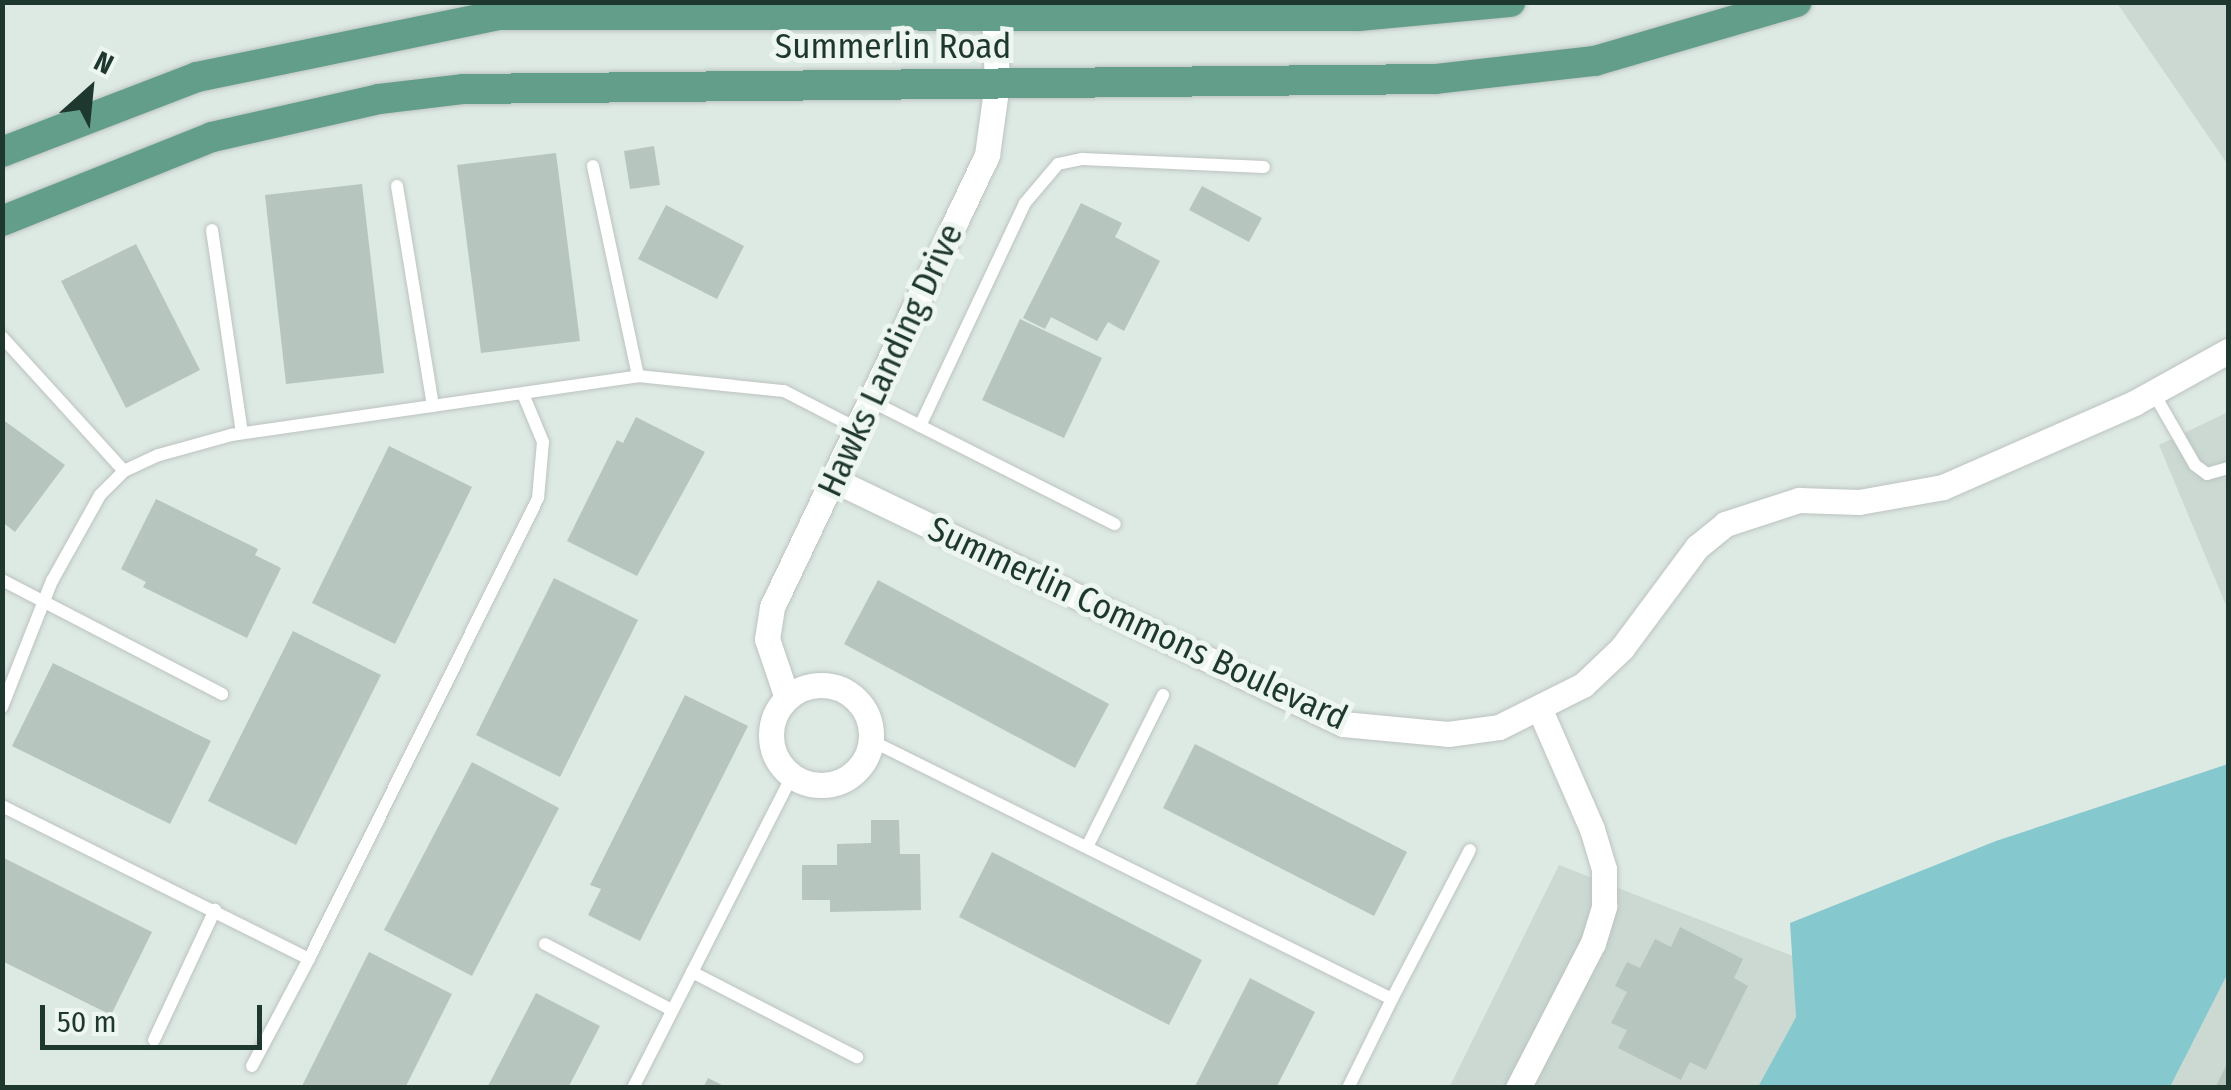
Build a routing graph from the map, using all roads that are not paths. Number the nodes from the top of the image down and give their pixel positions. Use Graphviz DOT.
graph roads {
  1 [pos="1510,2"];
  2 [pos="1796,2"];
  3 [pos="994,9"];
  4 [pos="996,83"];
  5 [pos="2,152"];
  6 [pos="593,166"];
  7 [pos="1264,167"];
  8 [pos="397,186"];
  9 [pos="2,221"];
  10 [pos="212,230"];
  11 [pos="2,337"];
  12 [pos="2228,351"];
  13 [pos="638,376"];
  14 [pos="2153,392"];
  15 [pos="523,394"];
  16 [pos="872,401"];
  17 [pos="433,406"];
  18 [pos="920,426"];
  19 [pos="858,429"];
  20 [pos="242,434"];
  21 [pos="2228,468"];
  22 [pos="124,471"];
  23 [pos="834,480"];
  24 [pos="1115,524"];
  25 [pos="2,580"];
  26 [pos="43,602"];
  27 [pos="222,694"];
  28 [pos="1163,695"];
  29 [pos="787,698"];
  30 [pos="2,707"];
  31 [pos="1540,710"];
  32 [pos="872,741"];
  33 [pos="792,776"];
  34 [pos="2,806"];
  35 [pos="1088,847"];
  36 [pos="1470,850"];
  37 [pos="215,910"];
  38 [pos="545,944"];
  39 [pos="310,959"];
  40 [pos="692,972"];
  41 [pos="1392,999"];
  42 [pos="672,1010"];
  43 [pos="154,1040"];
  44 [pos="857,1057"];
  45 [pos="252,1066"];
  46 [pos="633,1088"];
  47 [pos="1348,1088"];
  48 [pos="1518,1088"];
  1 -- 3 [label="main road, Summerlin Road"];
  2 -- 4 [label="main road, Summerlin Road"];
  3 -- 4 [label="street, Hawks Landing Drive"];
  3 -- 5 [label="main road, Summerlin Road"];
  4 -- 9 [label="main road, Summerlin Road"];
  4 -- 16 [label="street, Hawks Landing Drive"];
  6 -- 13 [label="lane"];
  7 -- 18 [label="lane"];
  8 -- 17 [label="lane"];
  10 -- 20 [label="lane"];
  11 -- 22 [label="lane"];
  12 -- 14 [label="street, Summerlin Commons Boulevard"];
  13 -- 15 [label="lane"];
  13 -- 19 [label="lane"];
  14 -- 21 [label="lane"];
  14 -- 31 [label="street, Summerlin Commons Boulevard"];
  15 -- 17 [label="lane"];
  15 -- 39 [label="lane"];
  16 -- 18 [label="lane"];
  16 -- 19 [label="street, Hawks Landing Drive"];
  17 -- 20 [label="lane"];
  18 -- 24 [label="lane"];
  19 -- 23 [label="street, Hawks Landing Drive"];
  20 -- 22 [label="lane"];
  22 -- 26 [label="lane"];
  23 -- 29 [label="street, Hawks Landing Drive"];
  23 -- 31 [label="street, Summerlin Commons Boulevard"];
  25 -- 26 [label="lane"];
  26 -- 27 [label="lane"];
  26 -- 30 [label="lane"];
  28 -- 35 [label="lane"];
  29 -- 32 [label="street"];
  29 -- 33 [label="street"];
  31 -- 48 [label="street"];
  32 -- 33 [label="street"];
  32 -- 35 [label="lane"];
  33 -- 40 [label="lane"];
  34 -- 37 [label="lane"];
  35 -- 41 [label="lane"];
  36 -- 41 [label="lane"];
  37 -- 39 [label="lane"];
  37 -- 43 [label="lane"];
  38 -- 42 [label="lane"];
  39 -- 45 [label="lane"];
  40 -- 42 [label="lane"];
  40 -- 44 [label="lane"];
  41 -- 47 [label="lane"];
  42 -- 46 [label="lane"];
}
